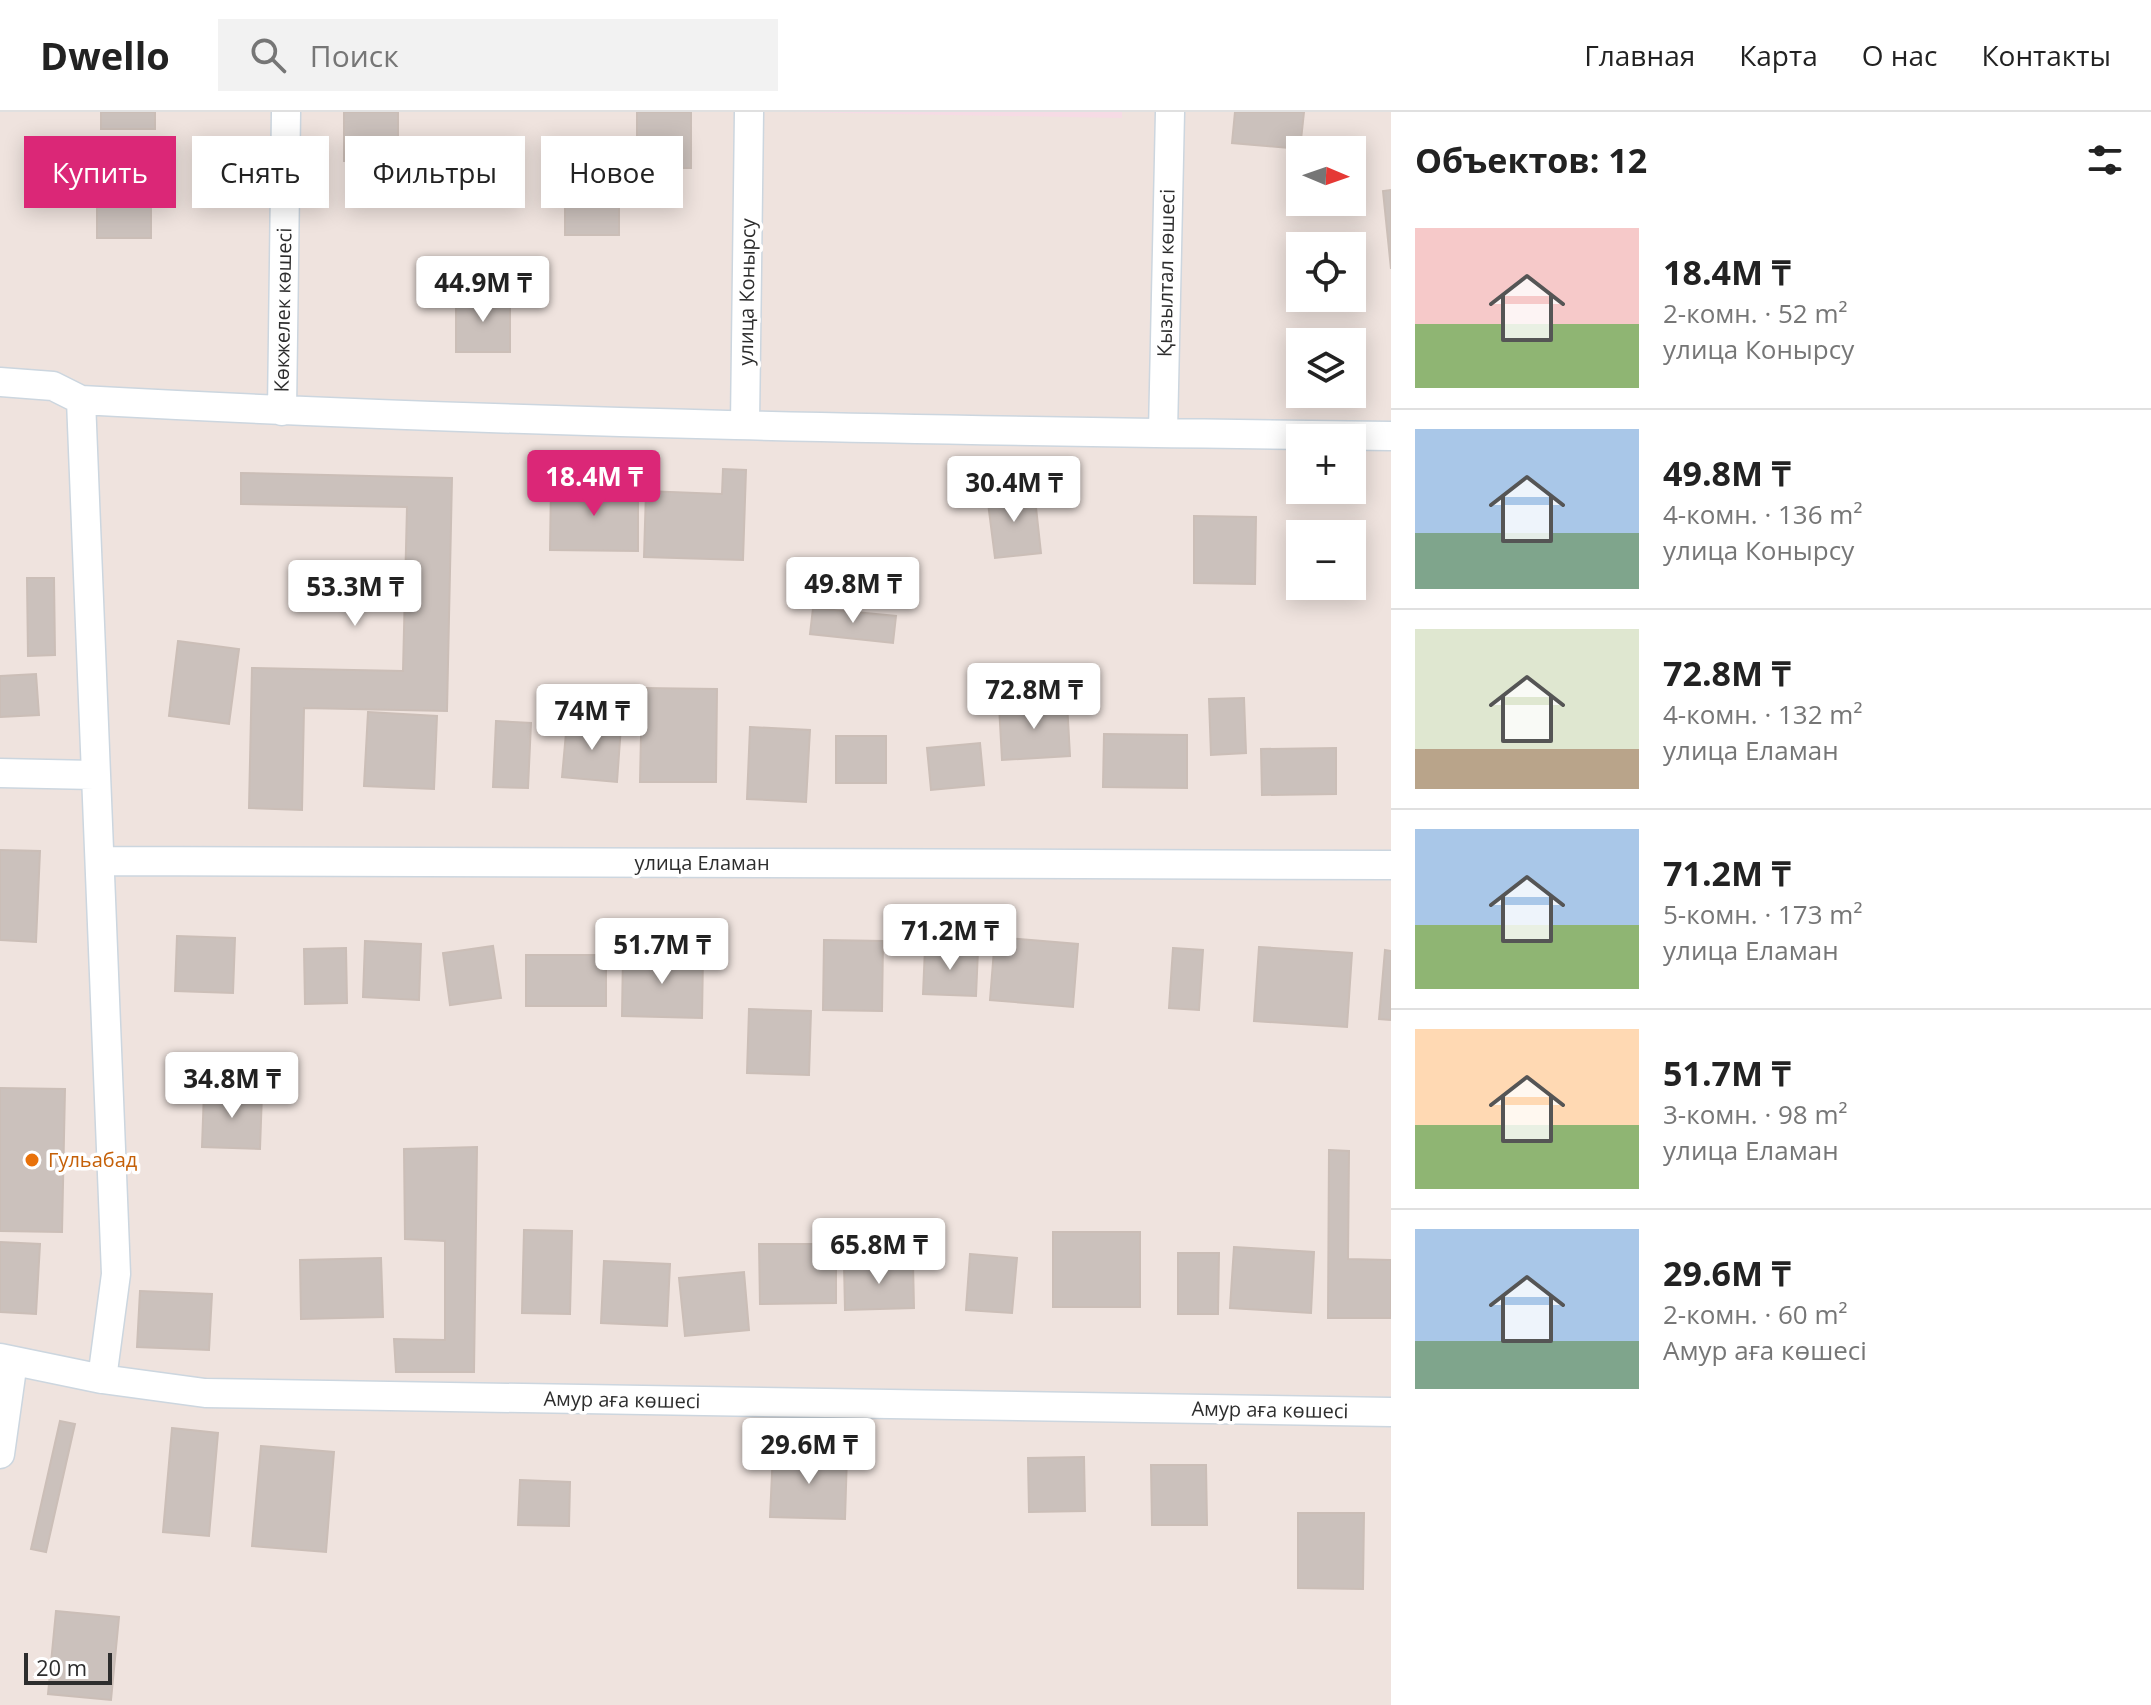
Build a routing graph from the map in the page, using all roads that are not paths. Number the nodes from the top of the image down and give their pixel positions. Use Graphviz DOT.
graph roads {
  1 [pos="286,112"];
  2 [pos="749,112"];
  3 [pos="1170,112"];
  4 [pos="0,382"];
  5 [pos="81,400"];
  6 [pos="282,411"];
  7 [pos="745,424"];
  8 [pos="1163,433"];
  9 [pos="1391,436"];
  10 [pos="0,773"];
  11 [pos="94,775"];
  12 [pos="100,861"];
  13 [pos="1391,865"];
  14 [pos="6,1359"];
  15 [pos="102,1379"];
  16 [pos="1391,1412"];
  17 [pos="0,1454"];
  1 -- 6 [label="street, Көкжелек көшесі"];
  2 -- 7 [label="street, улица Конырсу"];
  3 -- 8 [label="street, Қызылтал көшесі"];
  4 -- 5 [label="street"];
  5 -- 6 [label="street"];
  5 -- 11 [label="street"];
  6 -- 7 [label="street"];
  7 -- 8 [label="street"];
  8 -- 9 [label="street"];
  10 -- 11 [label="street"];
  11 -- 12 [label="street"];
  12 -- 13 [label="street, улица Еламан"];
  12 -- 15 [label="street"];
  14 -- 15 [label="street, Амур аға көшесі"];
  14 -- 17 [label="street"];
  15 -- 16 [label="street, Амур аға көшесі"];
}
